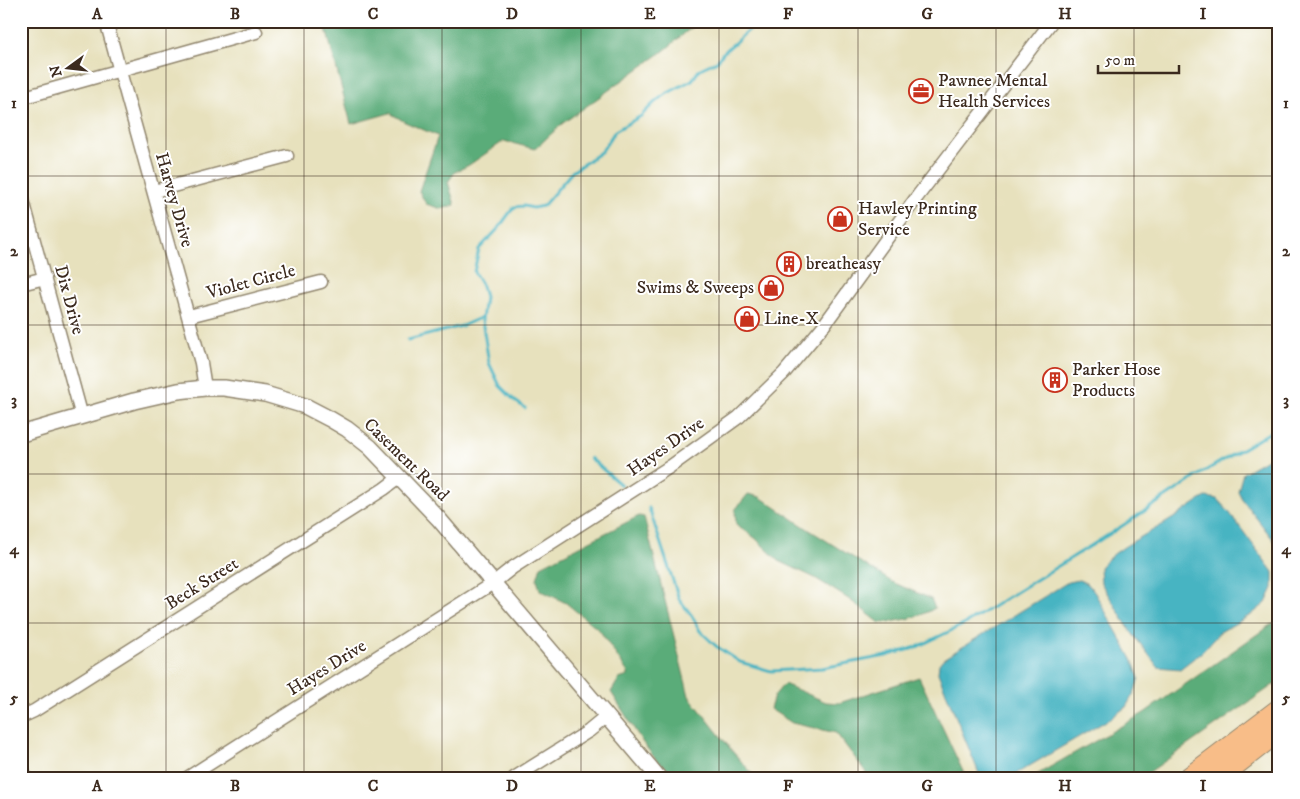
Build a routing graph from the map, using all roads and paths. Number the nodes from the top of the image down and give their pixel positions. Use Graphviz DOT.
graph roads {
  1 [pos="106,21"];
  2 [pos="1052,21"];
  3 [pos="256,32"];
  4 [pos="120,71"];
  5 [pos="21,98"];
  6 [pos="287,156"];
  7 [pos="154,192"];
  8 [pos="21,193"];
  9 [pos="44,278"];
  10 [pos="321,282"];
  11 [pos="21,284"];
  12 [pos="188,316"];
  13 [pos="205,388"];
  14 [pos="82,417"];
  15 [pos="21,434"];
  16 [pos="400,477"];
  17 [pos="493,583"];
  18 [pos="1279,709"];
  19 [pos="21,717"];
  20 [pos="606,717"];
  21 [pos="1279,731"];
  22 [pos="21,762"];
  23 [pos="1198,775"];
  24 [pos="25,778"];
  25 [pos="186,778"];
  26 [pos="514,778"];
  27 [pos="659,778"];
  28 [pos="1219,778"];
  1 -- 4 [label="street, Harvey Drive"];
  2 -- 17 [label="street, Hayes Drive"];
  3 -- 4 [label="street"];
  4 -- 5 [label="street"];
  4 -- 7 [label="street, Harvey Drive"];
  6 -- 7 [label="street"];
  7 -- 12 [label="street, Harvey Drive"];
  8 -- 9 [label="street, Dix Drive"];
  9 -- 11 [label="street"];
  9 -- 14 [label="street, Dix Drive"];
  10 -- 12 [label="street, Violet Circle"];
  12 -- 13 [label="street, Harvey Drive"];
  13 -- 14 [label="street, Casement Road"];
  13 -- 16 [label="street, Casement Road"];
  14 -- 15 [label="street, Casement Road"];
  16 -- 17 [label="street, Casement Road"];
  16 -- 19 [label="street, Beck Street"];
  17 -- 20 [label="street, Casement Road"];
  17 -- 25 [label="street, Hayes Drive"];
  18 -- 23 [label="highway"];
  20 -- 26 [label="street"];
  20 -- 27 [label="street, Casement Road"];
  21 -- 28 [label="highway"];
  22 -- 24 [label="street"];
}
